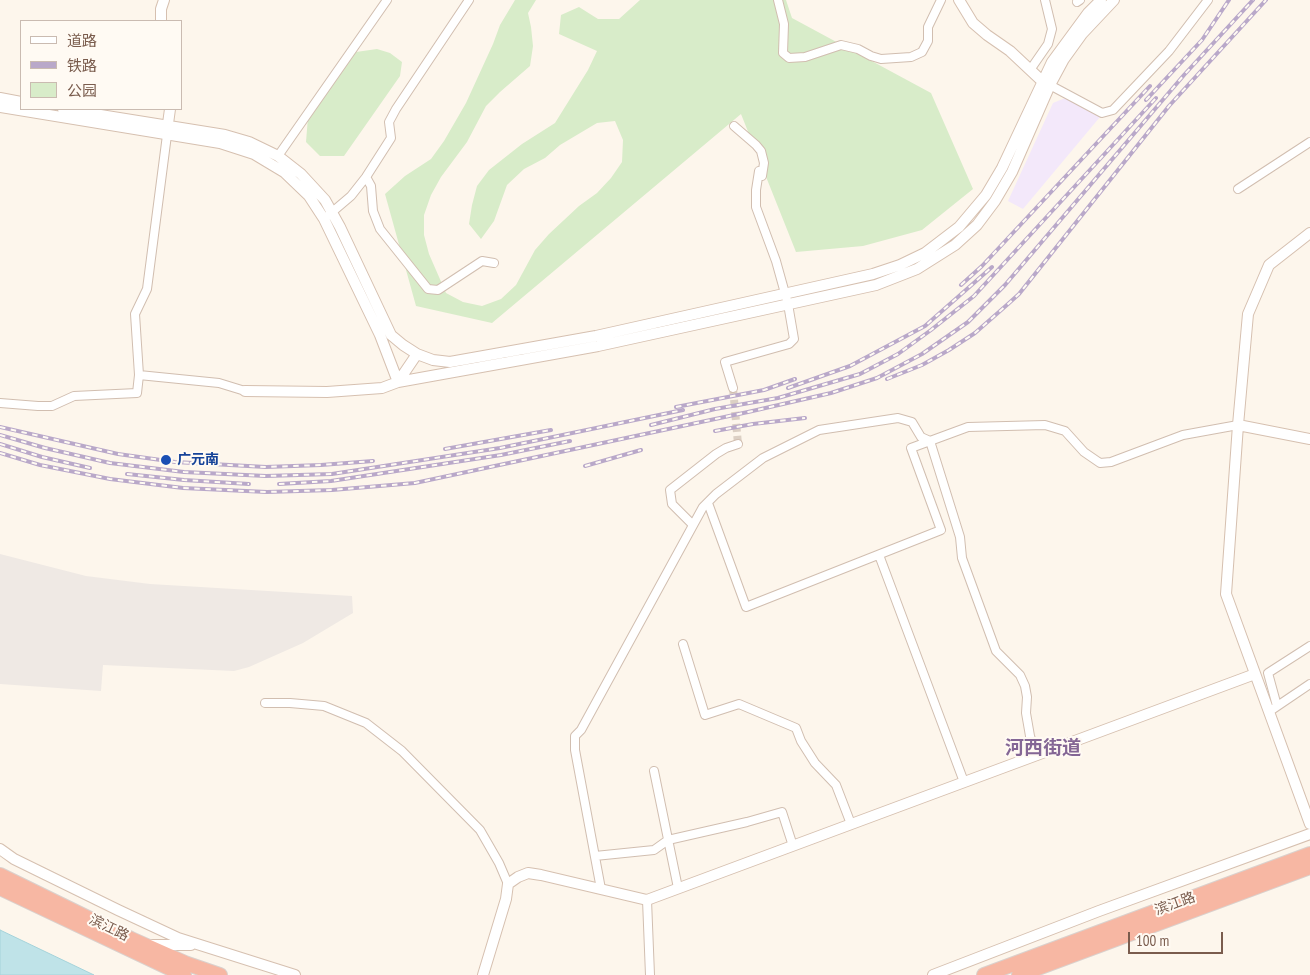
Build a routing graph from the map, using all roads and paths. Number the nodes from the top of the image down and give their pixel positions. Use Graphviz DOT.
graph roads {
  1 [pos="164,0"];
  2 [pos="387,0"];
  3 [pos="469,0"];
  4 [pos="778,0"];
  5 [pos="940,0"];
  6 [pos="959,0"];
  7 [pos="1045,0"];
  8 [pos="1101,0"];
  9 [pos="1114,0"];
  10 [pos="1208,0"];
  11 [pos="161,20"];
  12 [pos="1030,70"];
  13 [pos="1046,83"];
  14 [pos="0,98"];
  15 [pos="20,102"];
  16 [pos="0,107"];
  17 [pos="20,110"];
  18 [pos="22,110"];
  19 [pos="68,110"];
  20 [pos="170,110"];
  21 [pos="734,126"];
  22 [pos="167,130"];
  23 [pos="1310,142"];
  24 [pos="278,156"];
  25 [pos="759,171"];
  26 [pos="366,177"];
  27 [pos="1238,190"];
  28 [pos="328,215"];
  29 [pos="764,225"];
  30 [pos="1310,232"];
  31 [pos="494,263"];
  32 [pos="785,294"];
  33 [pos="788,304"];
  34 [pos="417,354"];
  35 [pos="139,375"];
  36 [pos="398,382"];
  37 [pos="733,388"];
  38 [pos="245,391"];
  39 [pos="0,403"];
  40 [pos="1238,425"];
  41 [pos="1310,439"];
  42 [pos="930,441"];
  43 [pos="738,444"];
  44 [pos="708,503"];
  45 [pos="693,525"];
  46 [pos="879,554"];
  47 [pos="683,644"];
  48 [pos="1310,646"];
  49 [pos="1255,674"];
  50 [pos="1310,684"];
  51 [pos="265,703"];
  52 [pos="1273,709"];
  53 [pos="1036,756"];
  54 [pos="654,771"];
  55 [pos="964,782"];
  56 [pos="851,824"];
  57 [pos="1310,824"];
  58 [pos="1310,834"];
  59 [pos="668,840"];
  60 [pos="793,846"];
  61 [pos="0,850"];
  62 [pos="1310,854"];
  63 [pos="595,856"];
  64 [pos="1310,867"];
  65 [pos="0,875"];
  66 [pos="508,884"];
  67 [pos="0,888"];
  68 [pos="678,888"];
  69 [pos="601,889"];
  70 [pos="647,900"];
  71 [pos="144,944"];
  72 [pos="204,946"];
  73 [pos="184,975"];
  74 [pos="220,975"];
  75 [pos="295,975"];
  76 [pos="483,975"];
  77 [pos="650,975"];
  78 [pos="932,975"];
  79 [pos="984,975"];
  80 [pos="1019,975"];
  1 -- 11 [label="street"];
  2 -- 24 [label="street"];
  3 -- 26 [label="street"];
  4 -- 5 [label="street"];
  6 -- 12 [label="street"];
  7 -- 12 [label="street"];
  8 -- 13 [label="street"];
  9 -- 13 [label="street"];
  10 -- 13 [label="street"];
  12 -- 13 [label="street"];
  13 -- 32 [label="street"];
  13 -- 33 [label="street"];
  14 -- 15 [label="street"];
  16 -- 17 [label="street"];
  18 -- 22 [label="street"];
  19 -- 22 [label="street"];
  20 -- 22 [label="street"];
  21 -- 29 [label="street"];
  22 -- 24 [label="street"];
  22 -- 28 [label="street"];
  22 -- 35 [label="street"];
  23 -- 27 [label="street"];
  24 -- 28 [label="street"];
  25 -- 29 [label="street"];
  26 -- 28 [label="street"];
  26 -- 31 [label="street"];
  28 -- 34 [label="street"];
  28 -- 36 [label="street"];
  29 -- 32 [label="street"];
  30 -- 40 [label="street"];
  32 -- 33 [label="street"];
  32 -- 34 [label="street"];
  33 -- 36 [label="street"];
  33 -- 37 [label="street"];
  34 -- 36 [label="street"];
  35 -- 38 [label="street"];
  35 -- 39 [label="street"];
  36 -- 38 [label="street"];
  40 -- 41 [label="street"];
  40 -- 42 [label="street"];
  40 -- 49 [label="street"];
  42 -- 44 [label="street"];
  42 -- 46 [label="street"];
  42 -- 53 [label="street"];
  43 -- 45 [label="street"];
  44 -- 45 [label="street"];
  44 -- 46 [label="street"];
  45 -- 63 [label="street"];
  46 -- 55 [label="street"];
  47 -- 56 [label="street"];
  48 -- 52 [label="street"];
  49 -- 52 [label="street"];
  49 -- 53 [label="street"];
  50 -- 52 [label="street"];
  51 -- 66 [label="street"];
  52 -- 57 [label="street"];
  53 -- 55 [label="street"];
  54 -- 59 [label="street"];
  55 -- 56 [label="street"];
  56 -- 60 [label="street"];
  58 -- 78 [label="street"];
  59 -- 60 [label="street"];
  59 -- 63 [label="street"];
  59 -- 68 [label="street"];
  60 -- 68 [label="street"];
  61 -- 72 [label="street"];
  62 -- 79 [label="highway, 滨江路"];
  63 -- 69 [label="street"];
  64 -- 80 [label="highway, 滨江路"];
  65 -- 71 [label="highway, 滨江路"];
  66 -- 69 [label="street"];
  66 -- 76 [label="street"];
  67 -- 73 [label="highway, 滨江路"];
  68 -- 70 [label="street"];
  69 -- 70 [label="street"];
  70 -- 77 [label="street"];
  71 -- 72 [label="street"];
  71 -- 74 [label="highway, 滨江路"];
  72 -- 75 [label="street"];
}
